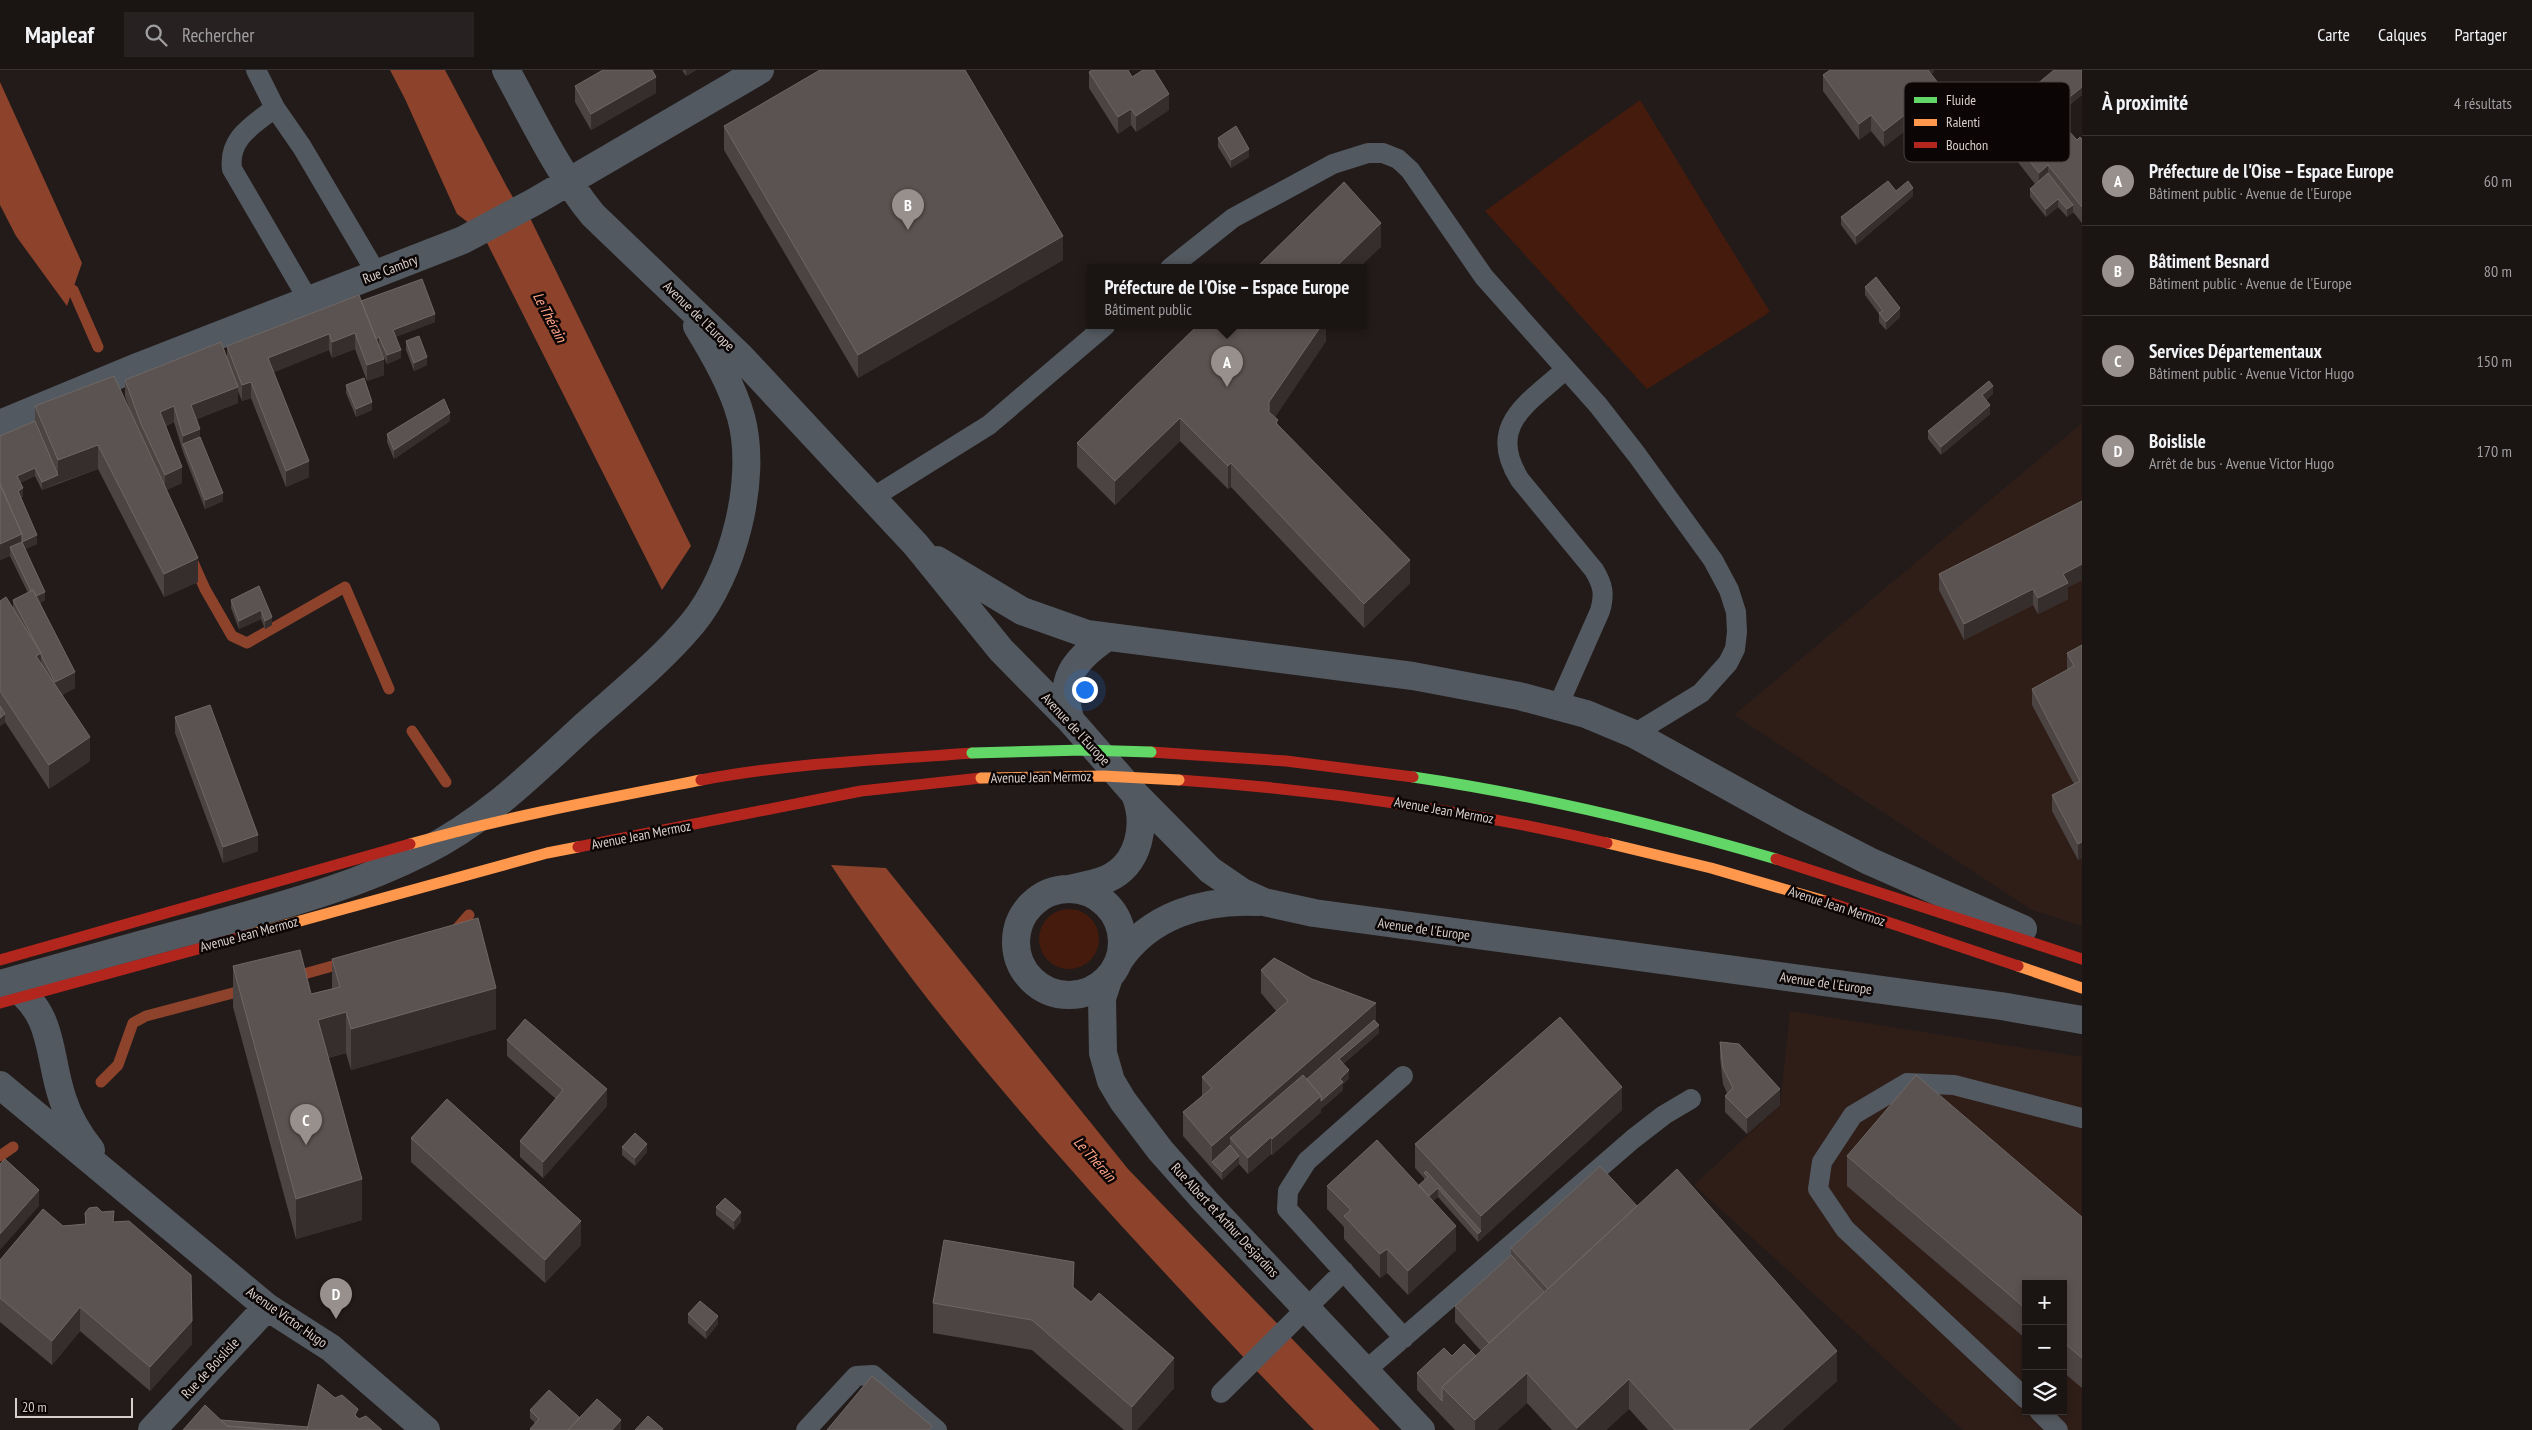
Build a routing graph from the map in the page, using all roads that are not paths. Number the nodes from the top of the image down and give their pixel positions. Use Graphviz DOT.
graph roads {
  1 [pos="256,70"];
  2 [pos="506,70"];
  3 [pos="760,70"];
  4 [pos="275,108"];
  5 [pos="568,181"];
  6 [pos="1175,264"];
  7 [pos="377,274"];
  8 [pos="676,293"];
  9 [pos="309,301"];
  10 [pos="1102,329"];
  11 [pos="1566,369"];
  12 [pos="0,424"];
  13 [pos="872,498"];
  14 [pos="916,546"];
  15 [pos="1106,638"];
  16 [pos="1558,706"];
  17 [pos="1070,721"];
  18 [pos="1634,734"];
  19 [pos="1135,794"];
  20 [pos="468,828"];
  21 [pos="1067,889"];
  22 [pos="1264,902"];
  23 [pos="2082,954"];
  24 [pos="2082,959"];
  25 [pos="1114,970"];
  26 [pos="6,984"];
  27 [pos="67,985"];
  28 [pos="2082,988"];
  29 [pos="2082,1020"];
  30 [pos="45,1023"];
  31 [pos="1403,1076"];
  32 [pos="0,1085"];
  33 [pos="1691,1099"];
  34 [pos="2082,1118"];
  35 [pos="123,1187"];
  36 [pos="1344,1271"];
  37 [pos="267,1307"];
  38 [pos="1297,1316"];
  39 [pos="1404,1338"];
  40 [pos="1365,1371"];
  41 [pos="1221,1393"];
  42 [pos="2022,1395"];
  43 [pos="2042,1415"];
  44 [pos="152,1430"];
  45 [pos="426,1430"];
  46 [pos="806,1430"];
  47 [pos="937,1430"];
  48 [pos="1421,1430"];
  49 [pos="2058,1430"];
  1 -- 4 [label="lane"];
  2 -- 5 [label="street, Avenue de l'Europe"];
  3 -- 5 [label="street, Rue Cambry"];
  4 -- 7 [label="lane"];
  4 -- 9 [label="lane"];
  5 -- 7 [label="street, Rue Cambry"];
  5 -- 8 [label="street, Avenue de l'Europe"];
  6 -- 11 [label="lane"];
  7 -- 9 [label="street, Rue Cambry"];
  8 -- 13 [label="street, Avenue de l'Europe"];
  8 -- 20 [label="street"];
  9 -- 12 [label="street, Rue Cambry"];
  10 -- 13 [label="lane"];
  11 -- 16 [label="lane"];
  11 -- 18 [label="lane"];
  13 -- 14 [label="street, Avenue de l'Europe"];
  14 -- 15 [label="street, Avenue de l'Europe"];
  14 -- 17 [label="street, Avenue de l'Europe"];
  15 -- 16 [label="street, Avenue de l'Europe"];
  15 -- 17 [label="street"];
  16 -- 18 [label="street, Avenue de l'Europe"];
  17 -- 19 [label="street, Avenue de l'Europe"];
  18 -- 23 [label="street, Avenue de l'Europe"];
  19 -- 21 [label="street"];
  19 -- 22 [label="street, Avenue de l'Europe"];
  20 -- 24 [label="main road, Avenue Jean Mermoz, bridge"];
  20 -- 26 [label="street, Avenue Jean Mermoz"];
  21 -- 25 [label="street"];
  21 -- 25 [label="street"];
  22 -- 25 [label="street"];
  22 -- 29 [label="street, Avenue de l'Europe"];
  25 -- 38 [label="street, Rue Albert et Arthur Desjardins"];
  26 -- 27 [label="main road, Avenue Jean Mermoz"];
  26 -- 30 [label="street, Avenue Victor Hugo"];
  27 -- 28 [label="main road, Avenue Jean Mermoz, bridge"];
  27 -- 30 [label="street, Avenue Victor Hugo"];
  30 -- 35 [label="street, Avenue Victor Hugo"];
  31 -- 36 [label="lane"];
  32 -- 35 [label="street, Avenue Victor Hugo"];
  33 -- 39 [label="lane"];
  34 -- 42 [label="lane"];
  35 -- 37 [label="street, Avenue Victor Hugo"];
  36 -- 38 [label="lane"];
  36 -- 39 [label="lane"];
  37 -- 44 [label="street, Rue de Boislisle"];
  37 -- 45 [label="street, Avenue Victor Hugo"];
  38 -- 40 [label="street, Rue Albert et Arthur Desjardins"];
  38 -- 41 [label="lane"];
  39 -- 40 [label="lane"];
  40 -- 48 [label="street, Rue Albert et Arthur Desjardins"];
  43 -- 49 [label="lane"];
  46 -- 47 [label="lane"];
}
